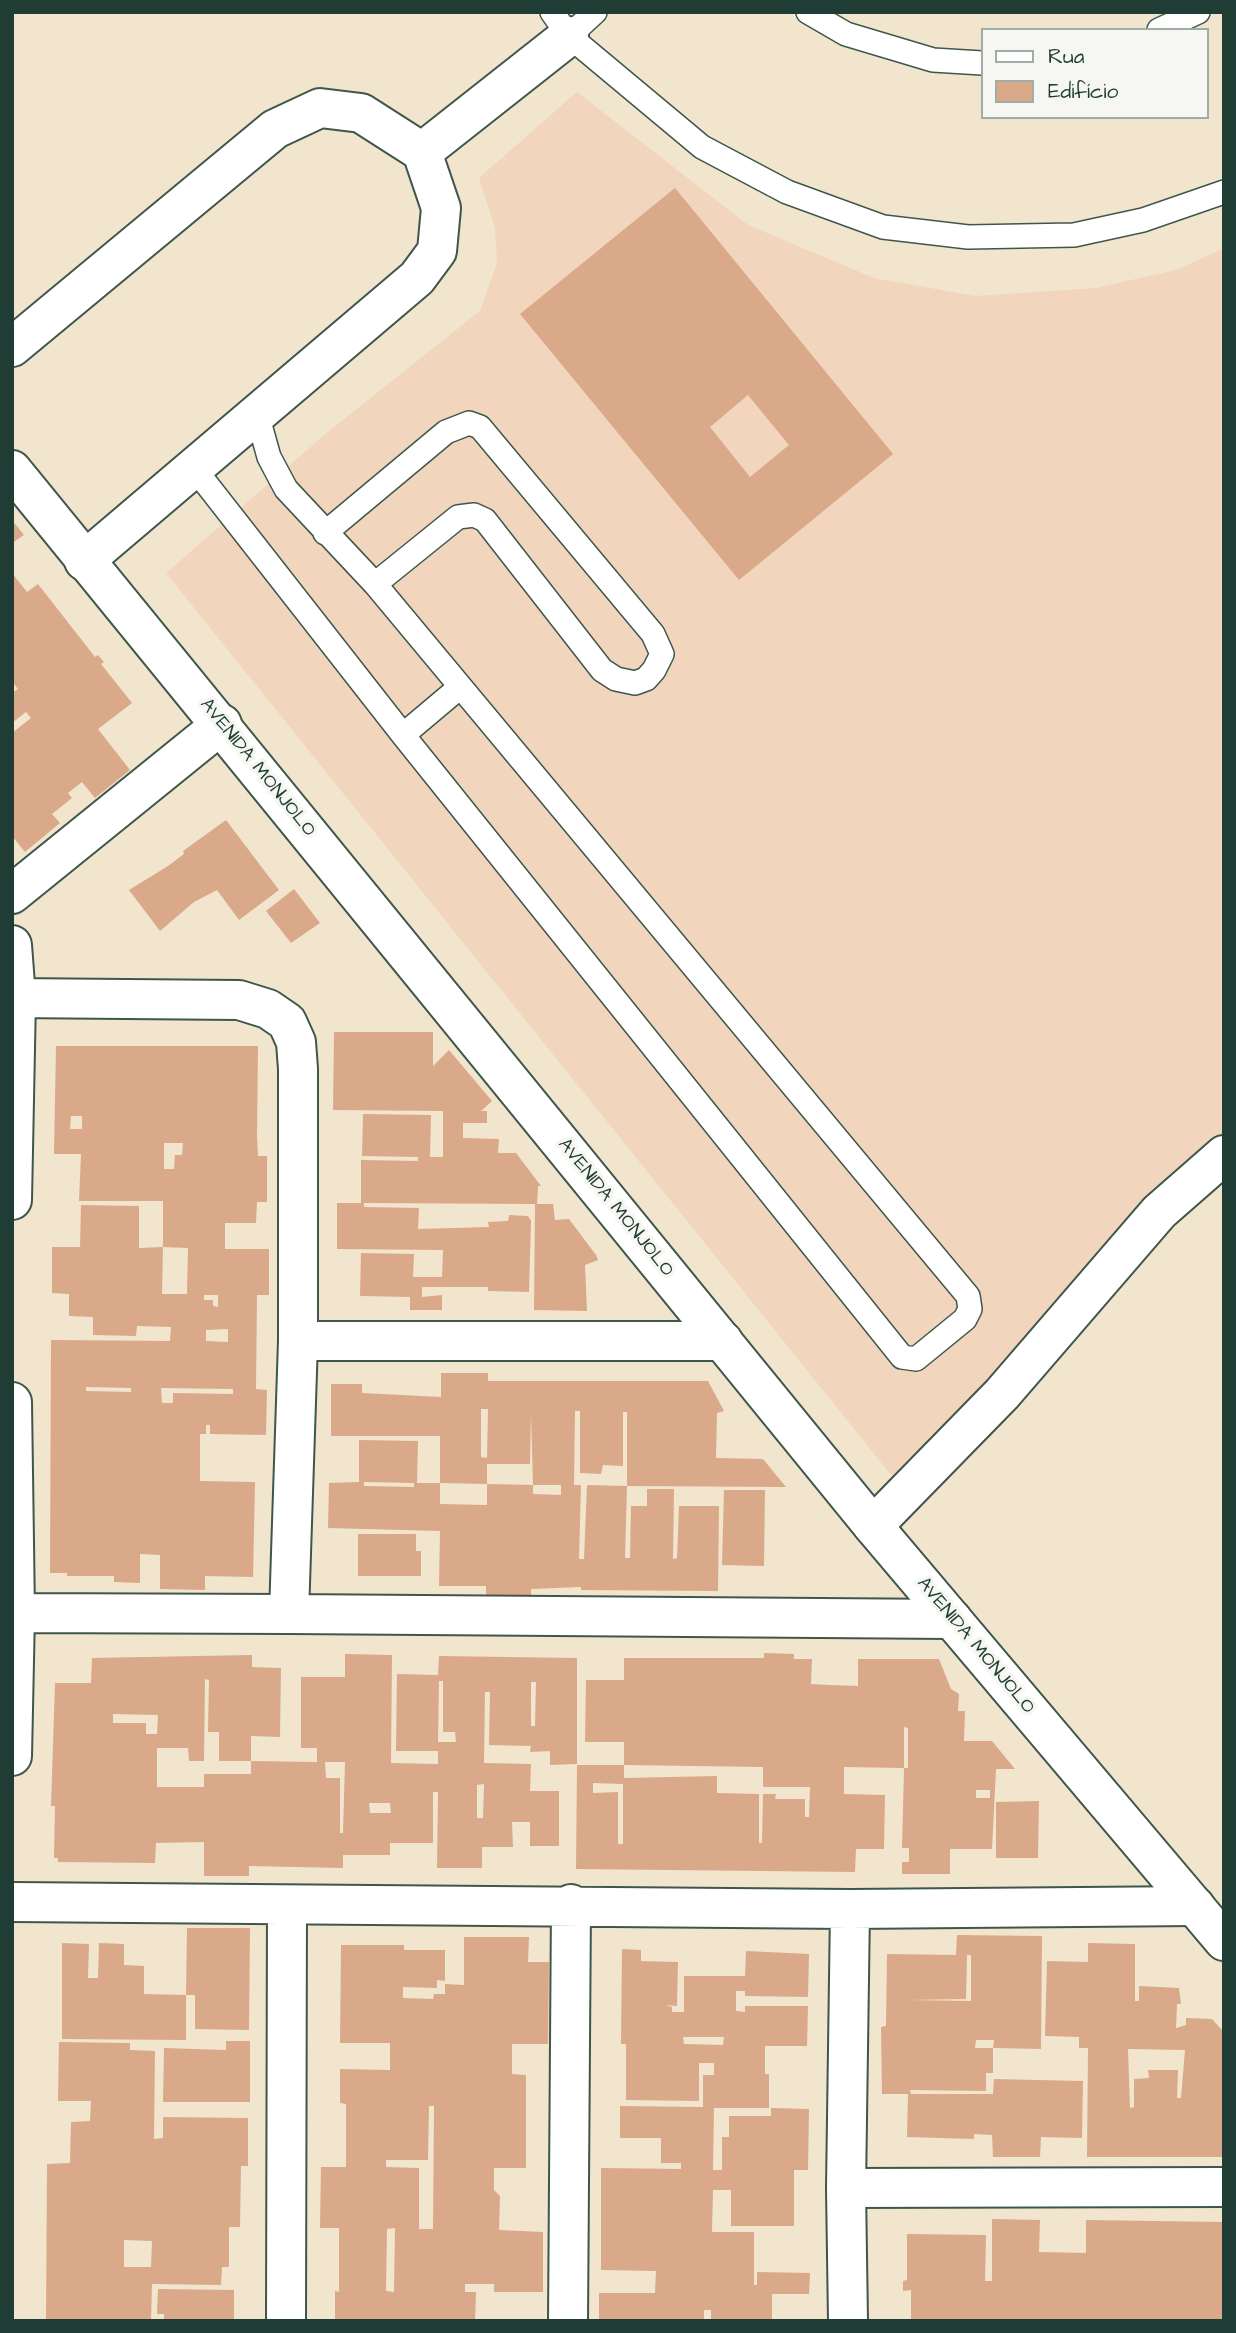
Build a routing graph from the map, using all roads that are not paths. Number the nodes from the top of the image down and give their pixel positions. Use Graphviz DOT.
graph roads {
  1 [pos="807,12"];
  2 [pos="1198,12"];
  3 [pos="572,20"];
  4 [pos="1163,28"];
  5 [pos="981,63"];
  6 [pos="422,152"];
  7 [pos="1224,192"];
  8 [pos="12,347"];
  9 [pos="257,414"];
  10 [pos="194,468"];
  11 [pos="12,470"];
  12 [pos="324,533"];
  13 [pos="84,561"];
  14 [pos="375,584"];
  15 [pos="460,687"];
  16 [pos="222,724"];
  17 [pos="404,735"];
  18 [pos="12,894"];
  19 [pos="12,946"];
  20 [pos="14,998"];
  21 [pos="1224,1155"];
  22 [pos="12,1200"];
  23 [pos="298,1341"];
  24 [pos="723,1341"];
  25 [pos="12,1402"];
  26 [pos="873,1526"];
  27 [pos="15,1613"];
  28 [pos="289,1615"];
  29 [pos="952,1619"];
  30 [pos="12,1756"];
  31 [pos="12,1902"];
  32 [pos="571,1904"];
  33 [pos="287,1906"];
  34 [pos="1195,1906"];
  35 [pos="849,1909"];
  36 [pos="1224,1941"];
  37 [pos="1224,2187"];
  38 [pos="846,2188"];
  39 [pos="286,2321"];
  40 [pos="568,2321"];
  41 [pos="848,2321"];
  1 -- 5 [label="lane"];
  2 -- 4 [label="lane"];
  3 -- 6 [label="street"];
  3 -- 7 [label="lane"];
  6 -- 8 [label="street"];
  6 -- 9 [label="street"];
  9 -- 10 [label="street"];
  9 -- 12 [label="lane"];
  10 -- 13 [label="street"];
  10 -- 17 [label="lane"];
  11 -- 13 [label="street, AVENIDA MONJOLO"];
  12 -- 14 [label="lane"];
  12 -- 14 [label="lane"];
  13 -- 16 [label="street, AVENIDA MONJOLO"];
  14 -- 15 [label="lane"];
  15 -- 17 [label="lane"];
  15 -- 17 [label="lane"];
  16 -- 18 [label="street"];
  16 -- 24 [label="street, AVENIDA MONJOLO"];
  19 -- 20 [label="street"];
  20 -- 22 [label="street"];
  20 -- 23 [label="street"];
  21 -- 26 [label="street"];
  23 -- 24 [label="street"];
  23 -- 28 [label="street"];
  24 -- 26 [label="street, AVENIDA MONJOLO"];
  25 -- 27 [label="street"];
  26 -- 29 [label="street, AVENIDA MONJOLO"];
  27 -- 28 [label="street"];
  27 -- 30 [label="street"];
  28 -- 29 [label="street"];
  29 -- 34 [label="street, AVENIDA MONJOLO"];
  31 -- 33 [label="street"];
  32 -- 33 [label="street"];
  32 -- 35 [label="street"];
  32 -- 40 [label="street"];
  33 -- 39 [label="street"];
  34 -- 35 [label="street"];
  34 -- 36 [label="street, AVENIDA MONJOLO"];
  35 -- 38 [label="street"];
  37 -- 38 [label="street"];
  38 -- 41 [label="street"];
}
